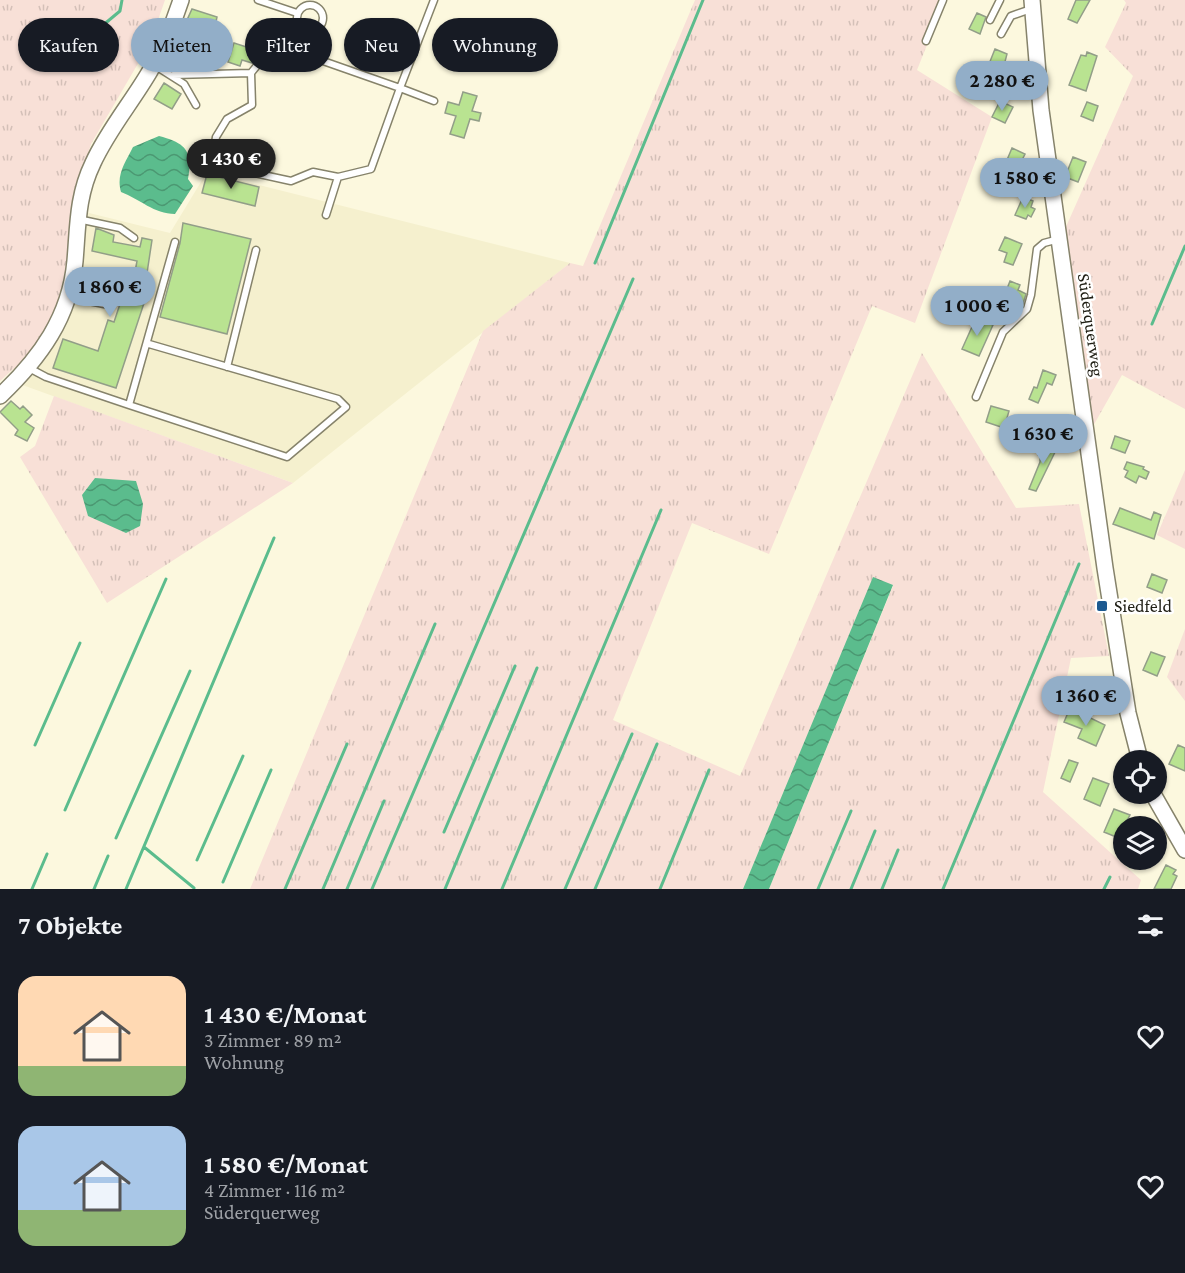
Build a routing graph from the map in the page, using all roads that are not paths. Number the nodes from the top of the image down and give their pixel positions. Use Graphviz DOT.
graph roads {
  1 [pos="181,0"];
  2 [pos="258,0"];
  3 [pos="434,0"];
  4 [pos="943,0"];
  5 [pos="1000,0"];
  6 [pos="315,3"];
  7 [pos="1032,4"];
  8 [pos="297,13"];
  9 [pos="173,18"];
  10 [pos="298,18"];
  11 [pos="322,18"];
  12 [pos="990,20"];
  13 [pos="1001,34"];
  14 [pos="926,41"];
  15 [pos="332,63"];
  16 [pos="148,72"];
  17 [pos="167,72"];
  18 [pos="251,73"];
  19 [pos="172,75"];
  20 [pos="400,88"];
  21 [pos="434,101"];
  22 [pos="196,105"];
  23 [pos="338,177"];
  24 [pos="326,215"];
  25 [pos="77,219"];
  26 [pos="134,238"];
  27 [pos="1059,239"];
  28 [pos="175,242"];
  29 [pos="256,250"];
  30 [pos="69,297"];
  31 [pos="109,305"];
  32 [pos="149,344"];
  33 [pos="227,367"];
  34 [pos="29,368"];
  35 [pos="0,396"];
  36 [pos="976,398"];
  37 [pos="129,405"];
  38 [pos="1137,750"];
  39 [pos="1159,804"];
  40 [pos="1185,850"];
  1 -- 9 [label="street"];
  2 -- 8 [label="lane"];
  3 -- 20 [label="lane"];
  4 -- 14 [label="lane"];
  5 -- 12 [label="lane"];
  6 -- 8 [label="lane"];
  6 -- 11 [label="lane"];
  7 -- 13 [label="lane"];
  7 -- 27 [label="street, Süderquerweg"];
  8 -- 10 [label="lane"];
  15 -- 20 [label="lane"];
  16 -- 25 [label="street"];
  17 -- 19 [label="lane"];
  18 -- 19 [label="lane"];
  18 -- 23 [label="lane"];
  19 -- 22 [label="lane"];
  20 -- 21 [label="lane"];
  20 -- 23 [label="lane"];
  23 -- 24 [label="lane"];
  25 -- 26 [label="lane"];
  25 -- 30 [label="street"];
  27 -- 36 [label="lane"];
  27 -- 38 [label="street, Süderquerweg"];
  28 -- 32 [label="lane"];
  29 -- 33 [label="lane"];
  30 -- 31 [label="lane"];
  30 -- 34 [label="street"];
  32 -- 33 [label="lane"];
  32 -- 37 [label="lane"];
  33 -- 37 [label="lane"];
  34 -- 35 [label="street"];
  34 -- 37 [label="lane"];
  39 -- 40 [label="street"];
}
